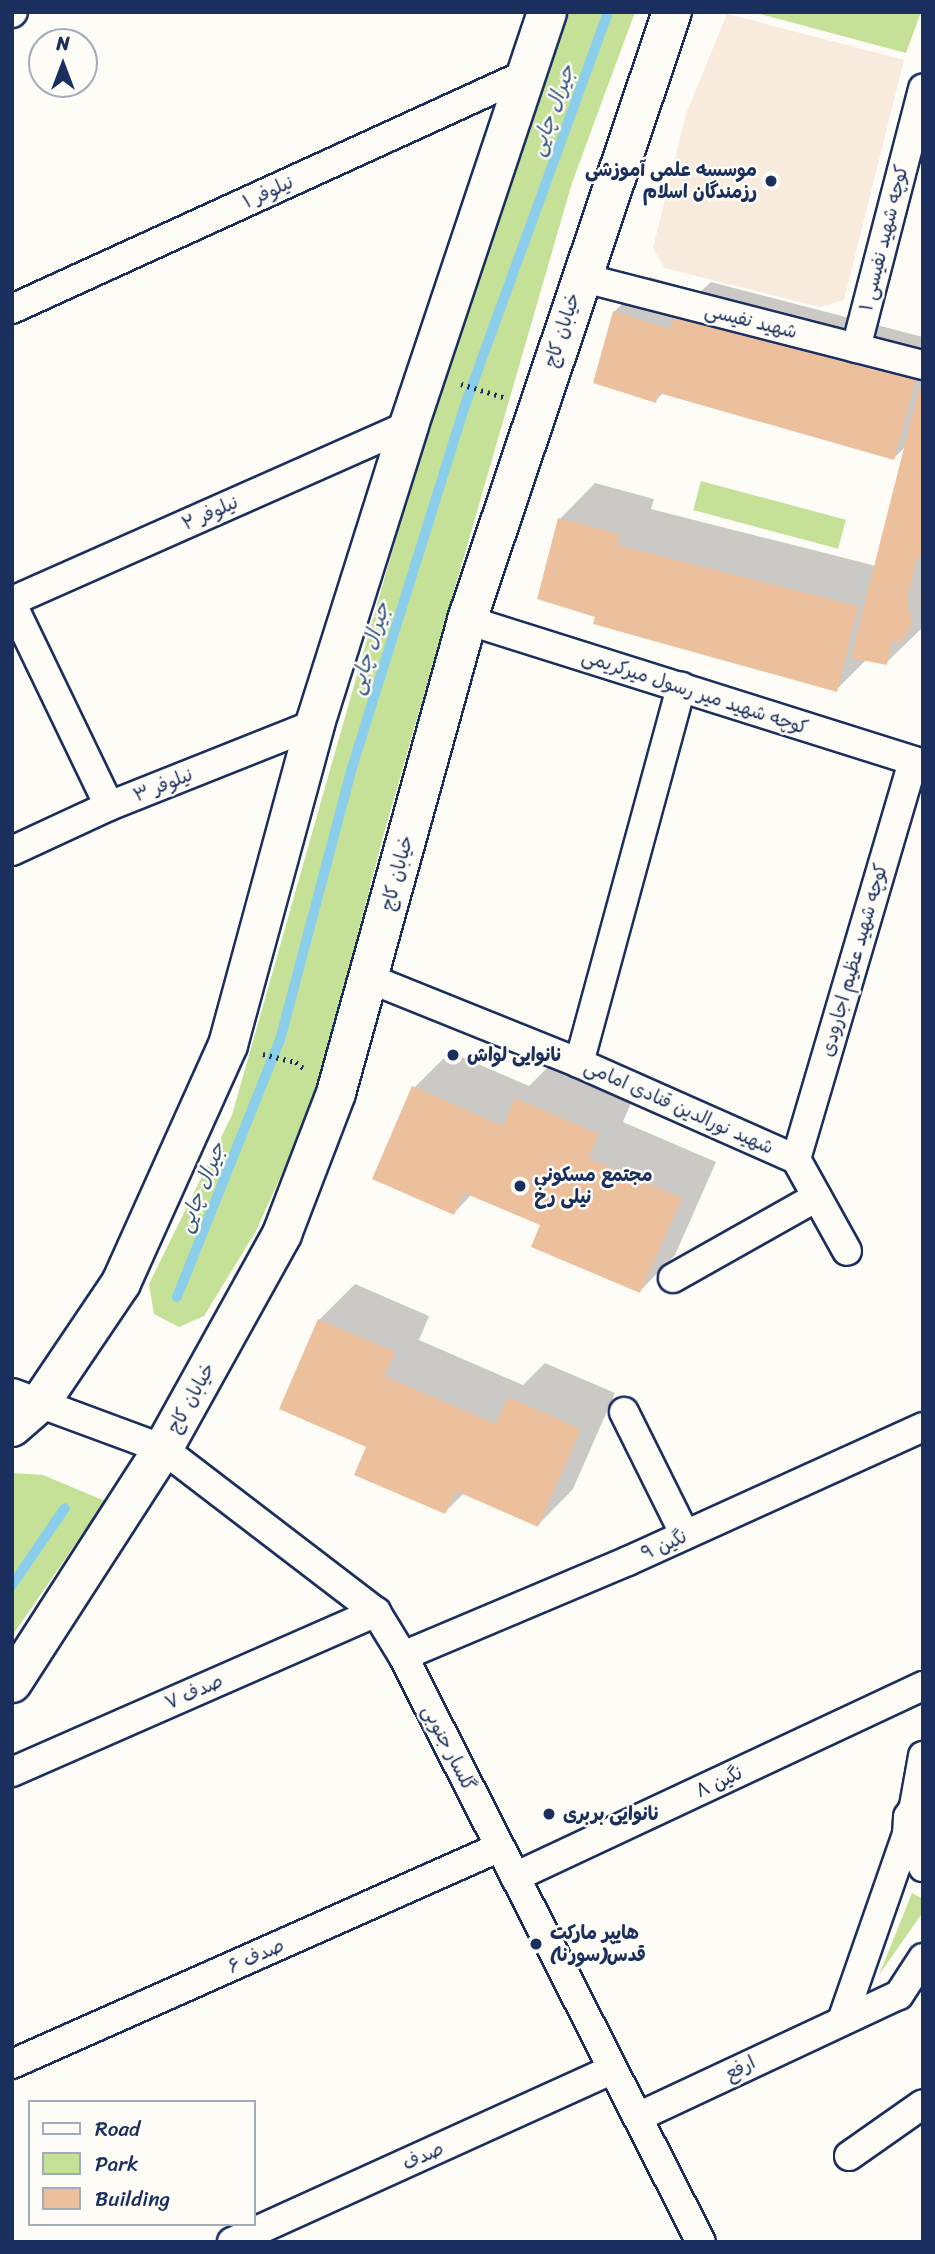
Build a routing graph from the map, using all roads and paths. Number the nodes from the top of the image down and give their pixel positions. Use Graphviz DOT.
graph roads {
  1 [pos="672,12"];
  2 [pos="540,16"];
  3 [pos="524,75"];
  4 [pos="923,88"];
  5 [pos="579,277"];
  6 [pos="12,309"];
  7 [pos="856,348"];
  8 [pos="923,365"];
  9 [pos="450,381"];
  10 [pos="493,394"];
  11 [pos="409,425"];
  12 [pos="12,602"];
  13 [pos="467,620"];
  14 [pos="681,687"];
  15 [pos="315,724"];
  16 [pos="918,763"];
  17 [pos="109,806"];
  18 [pos="12,850"];
  19 [pos="368,978"];
  20 [pos="252,1051"];
  21 [pos="296,1062"];
  22 [pos="579,1063"];
  23 [pos="796,1159"];
  24 [pos="817,1197"];
  25 [pos="847,1251"];
  26 [pos="673,1278"];
  27 [pos="22,1407"];
  28 [pos="624,1412"];
  29 [pos="923,1427"];
  30 [pos="163,1449"];
  31 [pos="685,1535"];
  32 [pos="376,1612"];
  33 [pos="403,1656"];
  34 [pos="12,1683"];
  35 [pos="923,1686"];
  36 [pos="923,1756"];
  37 [pos="12,1772"];
  38 [pos="918,1800"];
  39 [pos="906,1834"];
  40 [pos="500,1847"];
  41 [pos="923,1867"];
  42 [pos="515,1877"];
  43 [pos="923,1958"];
  44 [pos="843,2018"];
  45 [pos="12,2064"];
  46 [pos="613,2069"];
  47 [pos="923,2104"];
  48 [pos="638,2118"];
  49 [pos="849,2156"];
  50 [pos="232,2242"];
  51 [pos="701,2242"];
  1 -- 5 [label="main road, خیابان کاج"];
  2 -- 3 [label="main road"];
  3 -- 6 [label="street, نیلوفر ۱"];
  3 -- 11 [label="main road"];
  4 -- 7 [label="street, کوچه شهید نفیسی ۱"];
  5 -- 7 [label="street, شهید نفیسی"];
  5 -- 13 [label="main road, خیابان کاج"];
  7 -- 8 [label="street, شهید نفیسی"];
  9 -- 10 [label="path"];
  11 -- 12 [label="street, نیلوفر ۲"];
  11 -- 15 [label="main road"];
  12 -- 17 [label="street"];
  13 -- 14 [label="street, کوچه شهید میر رسول میرکریمی"];
  13 -- 19 [label="main road, خیابان کاج"];
  14 -- 16 [label="street, کوچه شهید میر رسول میرکریمی"];
  14 -- 22 [label="street"];
  15 -- 17 [label="street, نیلوفر ۳"];
  15 -- 27 [label="main road"];
  16 -- 23 [label="street, کوچه شهید عظیم اجارودی"];
  17 -- 18 [label="street, نیلوفر ۳"];
  19 -- 22 [label="street, شهید نورالدین قنادی امامی"];
  19 -- 30 [label="main road, خیابان کاج"];
  20 -- 21 [label="path"];
  22 -- 23 [label="street, شهید نورالدین قنادی امامی"];
  23 -- 24 [label="street"];
  24 -- 25 [label="street"];
  24 -- 26 [label="street"];
  27 -- 30 [label="street, گلسار جنوبی"];
  28 -- 31 [label="street"];
  29 -- 31 [label="street, نگین ۹"];
  30 -- 32 [label="street, گلسار جنوبی"];
  30 -- 34 [label="main road, خیابان کاج"];
  31 -- 33 [label="street, نگین ۹"];
  32 -- 33 [label="street, گلسار جنوبی"];
  32 -- 37 [label="street, صدف ۷"];
  33 -- 40 [label="street, گلسار جنوبی"];
  35 -- 42 [label="street, نگین ۸"];
  36 -- 38 [label="street"];
  38 -- 39 [label="street"];
  39 -- 41 [label="street"];
  39 -- 44 [label="street"];
  40 -- 42 [label="street, گلسار جنوبی"];
  40 -- 45 [label="street, صدف ۶"];
  42 -- 46 [label="street, گلسار جنوبی"];
  43 -- 44 [label="street, ارفع"];
  44 -- 48 [label="street, ارفع"];
  46 -- 48 [label="street, گلسار جنوبی"];
  46 -- 50 [label="street, صدف"];
  47 -- 49 [label="street"];
  48 -- 51 [label="street, گلسار جنوبی"];
}
